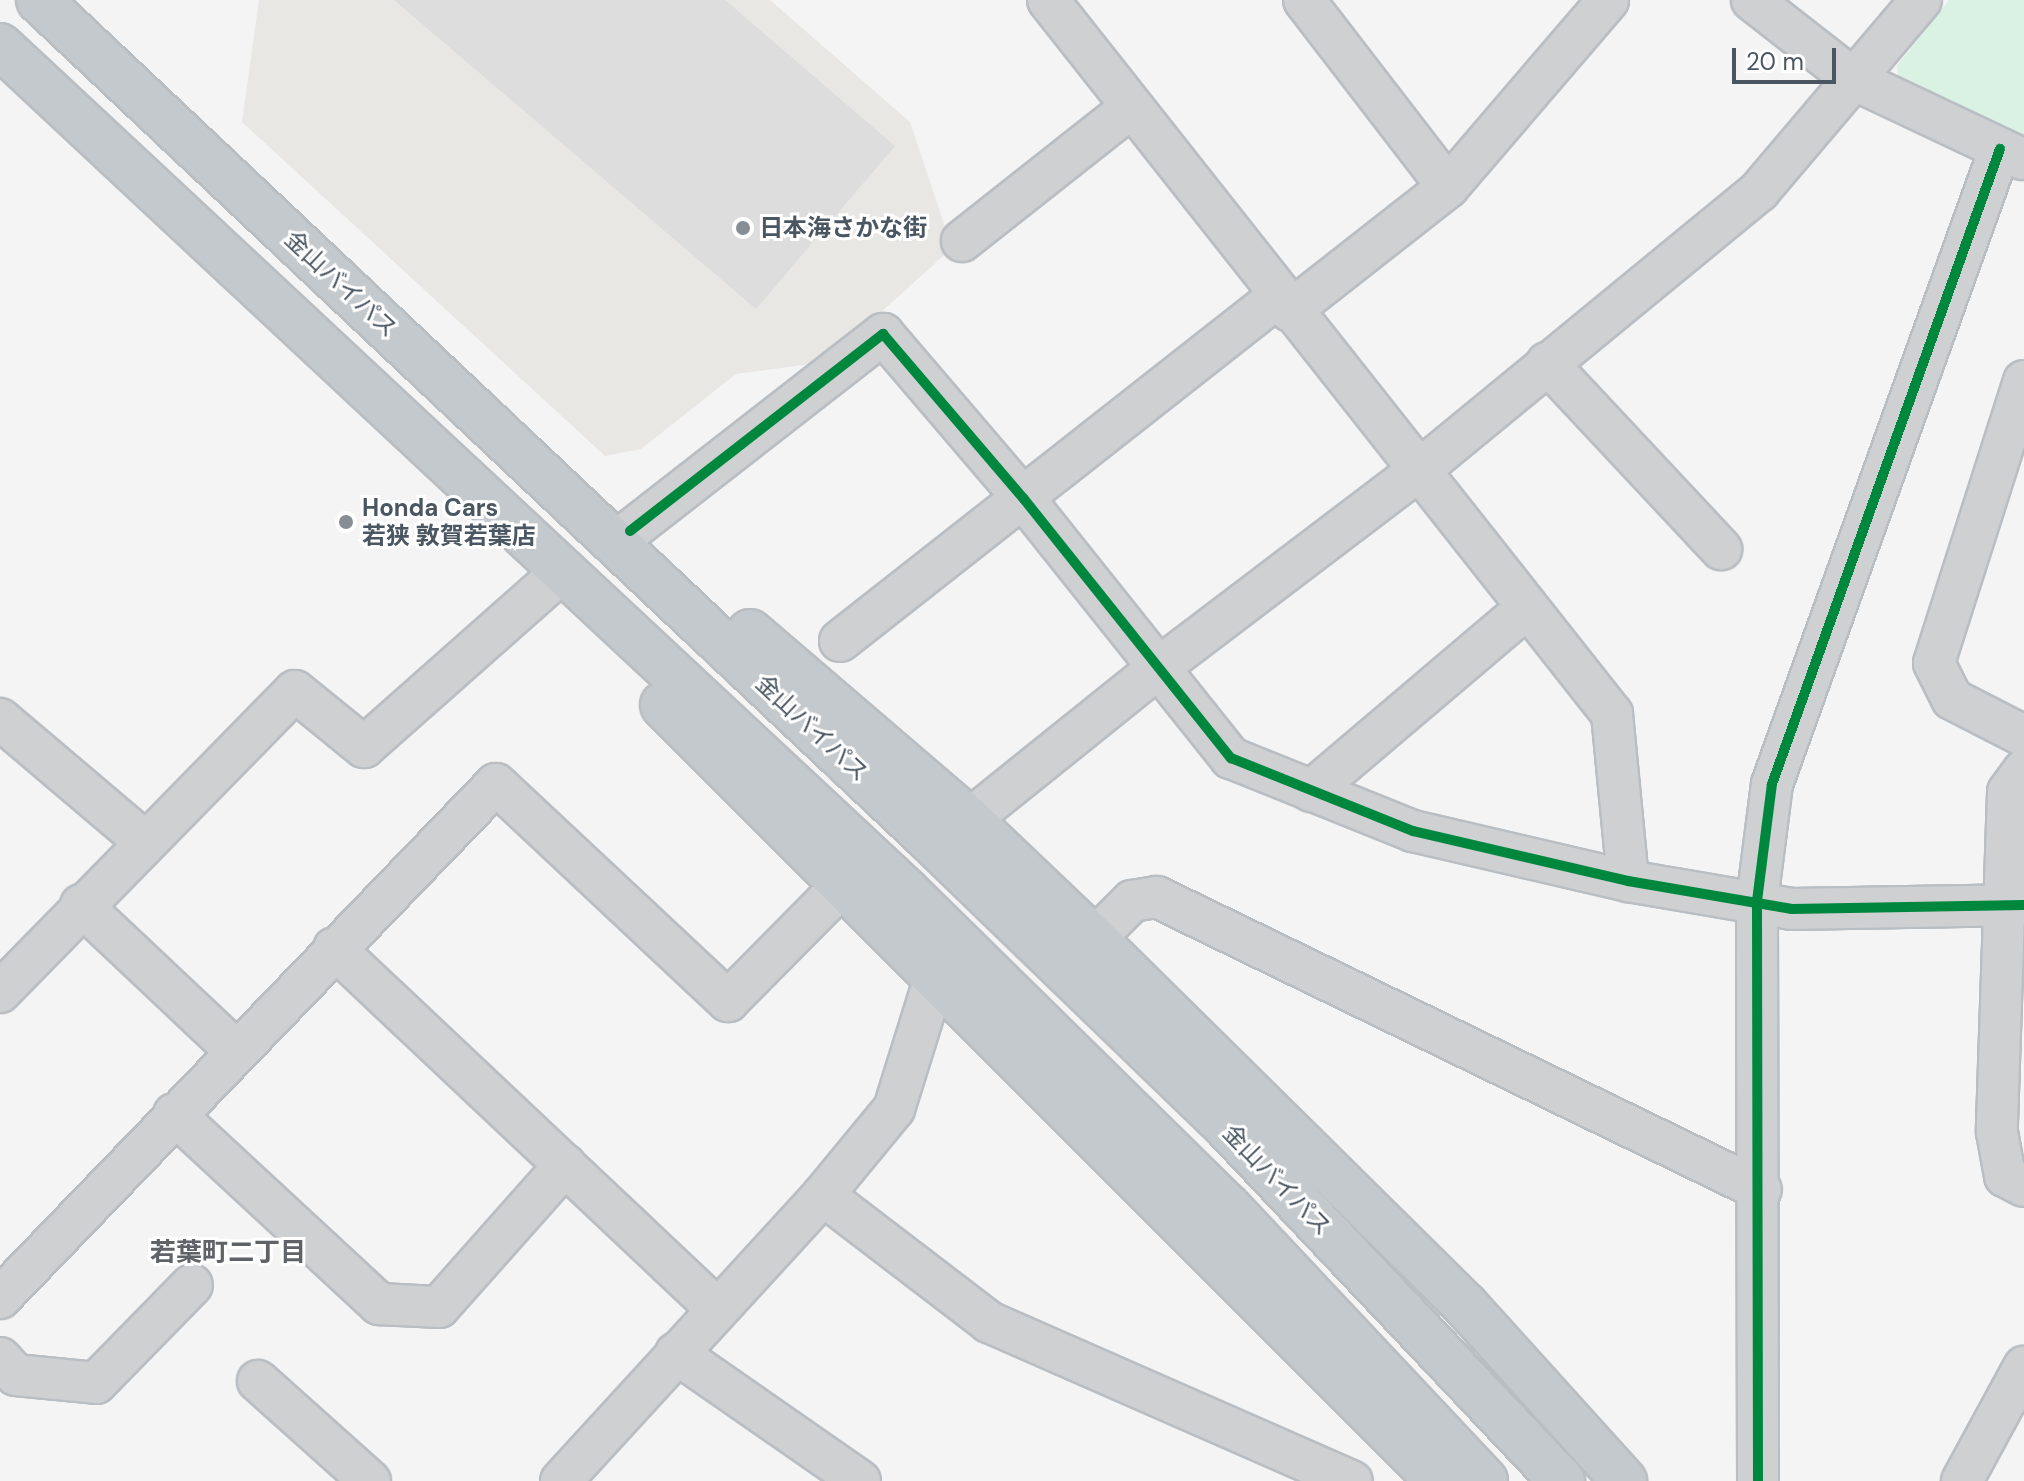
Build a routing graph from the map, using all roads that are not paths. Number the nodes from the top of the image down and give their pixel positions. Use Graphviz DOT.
graph roads {
  1 [pos="39,0"];
  2 [pos="1048,0"];
  3 [pos="1608,0"];
  4 [pos="1752,0"];
  5 [pos="1921,0"];
  6 [pos="1306,1"];
  7 [pos="0,46"];
  8 [pos="1853,79"];
  9 [pos="1129,109"];
  10 [pos="2012,155"];
  11 [pos="1448,187"];
  12 [pos="962,241"];
  13 [pos="1284,304"];
  14 [pos="1547,363"];
  15 [pos="2024,381"];
  16 [pos="533,465"];
  17 [pos="1417,472"];
  18 [pos="1024,499"];
  19 [pos="630,531"];
  20 [pos="518,533"];
  21 [pos="1721,549"];
  22 [pos="546,586"];
  23 [pos="1527,608"];
  24 [pos="840,641"];
  25 [pos="1157,669"];
  26 [pos="0,719"];
  27 [pos="2024,736"];
  28 [pos="2024,770"];
  29 [pos="1311,791"];
  30 [pos="969,820"];
  31 [pos="145,842"];
  32 [pos="1628,881"];
  33 [pos="842,886"];
  34 [pos="1757,901"];
  35 [pos="81,905"];
  36 [pos="2016,906"];
  37 [pos="1094,939"];
  38 [pos="334,948"];
  39 [pos="935,977"];
  40 [pos="0,992"];
  41 [pos="235,1050"];
  42 [pos="174,1114"];
  43 [pos="565,1165"];
  44 [pos="2024,1186"];
  45 [pos="1761,1190"];
  46 [pos="823,1195"];
  47 [pos="192,1285"];
  48 [pos="0,1298"];
  49 [pos="717,1309"];
  50 [pos="676,1353"];
  51 [pos="0,1358"];
  52 [pos="2024,1367"];
  53 [pos="258,1381"];
  54 [pos="370,1481"];
  55 [pos="561,1481"];
  56 [pos="860,1481"];
  57 [pos="1352,1481"];
  58 [pos="1439,1481"];
  59 [pos="1485,1481"];
  60 [pos="1562,1481"];
  61 [pos="1624,1481"];
  62 [pos="1758,1481"];
  63 [pos="1962,1481"];
  1 -- 16 [label="highway, 金山バイパス"];
  2 -- 9 [label="street"];
  3 -- 11 [label="street"];
  4 -- 8 [label="street"];
  5 -- 8 [label="street"];
  6 -- 11 [label="street"];
  7 -- 20 [label="highway"];
  8 -- 10 [label="street"];
  8 -- 14 [label="street"];
  9 -- 12 [label="street"];
  9 -- 13 [label="street"];
  10 -- 34 [label="street"];
  11 -- 13 [label="street"];
  13 -- 17 [label="street"];
  13 -- 18 [label="street"];
  14 -- 17 [label="street"];
  14 -- 21 [label="street"];
  15 -- 27 [label="street"];
  16 -- 19 [label="highway"];
  16 -- 60 [label="highway, 金山バイパス"];
  17 -- 23 [label="street"];
  17 -- 25 [label="street"];
  18 -- 19 [label="street"];
  18 -- 24 [label="street"];
  18 -- 25 [label="street"];
  19 -- 30 [label="highway"];
  20 -- 22 [label="highway"];
  20 -- 59 [label="highway"];
  22 -- 31 [label="street"];
  22 -- 33 [label="highway"];
  23 -- 29 [label="street"];
  23 -- 32 [label="street"];
  25 -- 29 [label="street"];
  25 -- 30 [label="street"];
  26 -- 31 [label="street"];
  28 -- 36 [label="street"];
  29 -- 32 [label="street"];
  30 -- 37 [label="highway"];
  31 -- 35 [label="street"];
  32 -- 34 [label="street"];
  33 -- 38 [label="street"];
  33 -- 39 [label="highway"];
  34 -- 36 [label="street"];
  34 -- 45 [label="street"];
  35 -- 40 [label="street"];
  35 -- 41 [label="street"];
  36 -- 44 [label="street"];
  37 -- 45 [label="street"];
  37 -- 61 [label="highway"];
  38 -- 41 [label="street"];
  38 -- 43 [label="street"];
  39 -- 46 [label="street"];
  39 -- 58 [label="highway"];
  41 -- 42 [label="street"];
  42 -- 43 [label="street"];
  42 -- 48 [label="street"];
  43 -- 49 [label="street"];
  45 -- 62 [label="street"];
  46 -- 49 [label="street"];
  46 -- 57 [label="street"];
  47 -- 51 [label="street"];
  49 -- 50 [label="street"];
  50 -- 55 [label="street"];
  50 -- 56 [label="street"];
  52 -- 63 [label="street"];
  53 -- 54 [label="street"];
}
